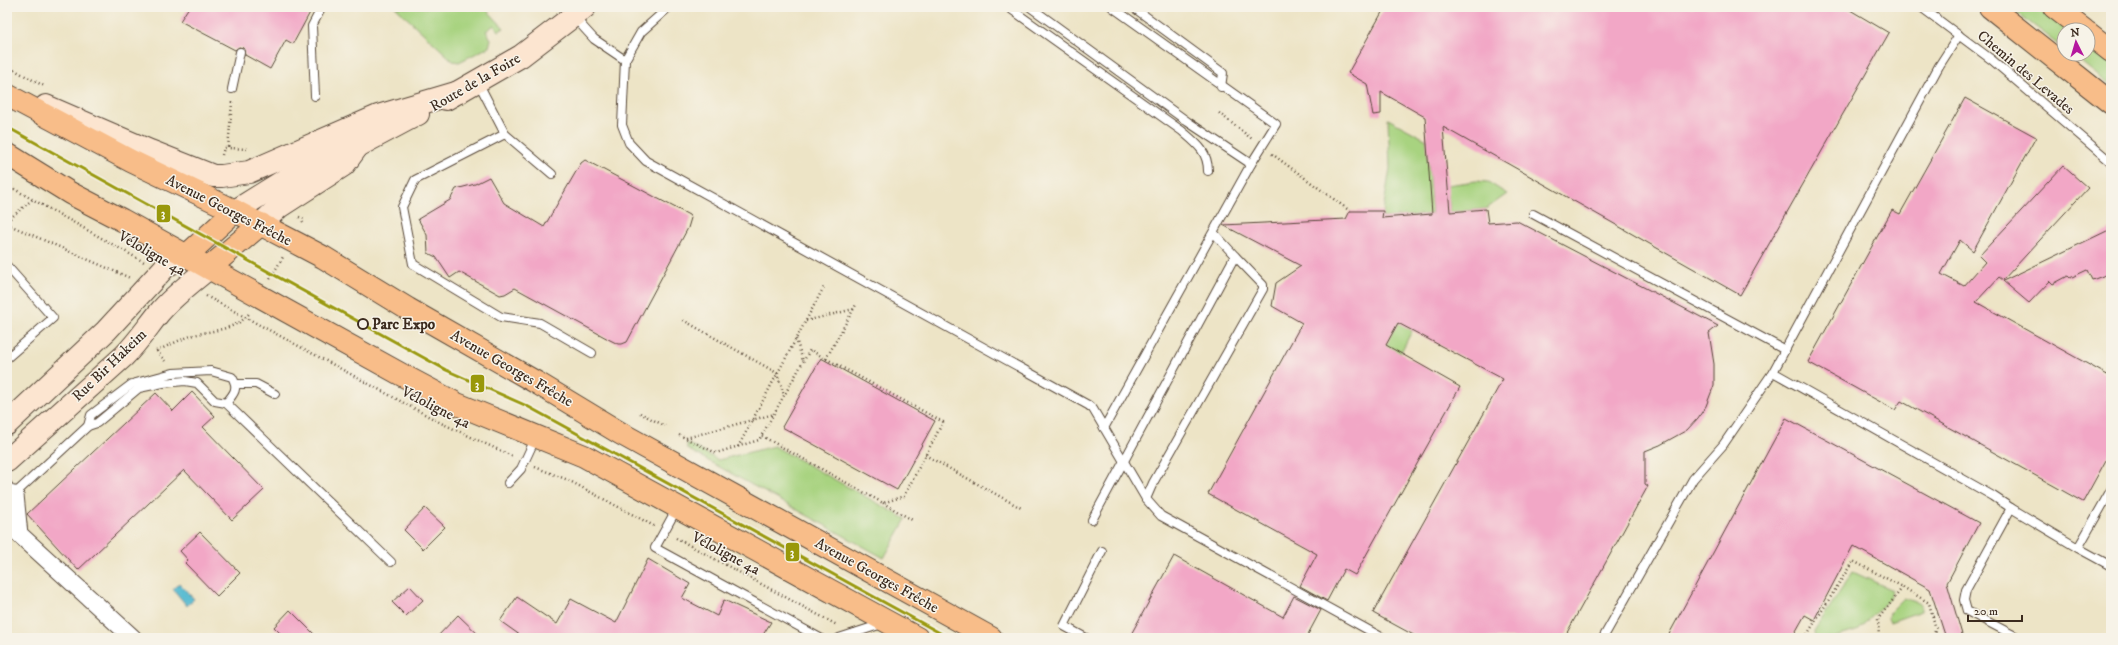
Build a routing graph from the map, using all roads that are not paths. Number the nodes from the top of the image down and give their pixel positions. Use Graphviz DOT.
graph roads {
  1 [pos="322,7"];
  2 [pos="668,7"];
  3 [pos="1008,7"];
  4 [pos="1030,7"];
  5 [pos="1112,7"];
  6 [pos="1133,7"];
  7 [pos="1921,7"];
  8 [pos="1990,7"];
  9 [pos="2054,7"];
  10 [pos="579,12"];
  11 [pos="2074,22"];
  12 [pos="1958,35"];
  13 [pos="2096,39"];
  14 [pos="2111,51"];
  15 [pos="240,52"];
  16 [pos="625,60"];
  17 [pos="468,87"];
  18 [pos="1221,87"];
  19 [pos="7,88"];
  20 [pos="232,89"];
  21 [pos="7,95"];
  22 [pos="315,96"];
  23 [pos="2111,103"];
  24 [pos="505,134"];
  25 [pos="358,146"];
  26 [pos="7,154"];
  27 [pos="2111,162"];
  28 [pos="1251,164"];
  29 [pos="1208,171"];
  30 [pos="552,174"];
  31 [pos="236,211"];
  32 [pos="1533,214"];
  33 [pos="261,224"];
  34 [pos="1214,233"];
  35 [pos="187,255"];
  36 [pos="1235,256"];
  37 [pos="7,266"];
  38 [pos="209,268"];
  39 [pos="1785,350"];
  40 [pos="592,353"];
  41 [pos="7,358"];
  42 [pos="1773,372"];
  43 [pos="236,384"];
  44 [pos="47,387"];
  45 [pos="275,394"];
  46 [pos="226,403"];
  47 [pos="7,412"];
  48 [pos="7,424"];
  49 [pos="88,426"];
  50 [pos="1104,428"];
  51 [pos="536,437"];
  52 [pos="7,438"];
  53 [pos="7,461"];
  54 [pos="1124,462"];
  55 [pos="508,483"];
  56 [pos="2111,490"];
  57 [pos="10,494"];
  58 [pos="1146,499"];
  59 [pos="677,507"];
  60 [pos="2011,508"];
  61 [pos="1092,520"];
  62 [pos="13,532"];
  63 [pos="2078,548"];
  64 [pos="1102,551"];
  65 [pos="391,562"];
  66 [pos="2111,566"];
  67 [pos="887,622"];
  68 [pos="133,638"];
  69 [pos="820,638"];
  70 [pos="840,638"];
  71 [pos="917,638"];
  72 [pos="992,638"];
  73 [pos="1086,638"];
  74 [pos="1383,638"];
  75 [pos="1603,638"];
  76 [pos="2019,638"];
  1 -- 22 [label="lane"];
  2 -- 16 [label="lane"];
  3 -- 29 [label="lane"];
  4 -- 28 [label="lane"];
  5 -- 18 [label="lane"];
  6 -- 18 [label="lane"];
  7 -- 12 [label="lane, Chemin des Levades"];
  8 -- 23 [label="main road"];
  9 -- 11 [label="main road"];
  10 -- 16 [label="lane"];
  10 -- 17 [label="street, Route de la Foire"];
  12 -- 27 [label="lane, Chemin des Levades"];
  12 -- 39 [label="lane"];
  13 -- 14 [label="main road"];
  15 -- 20 [label="lane"];
  16 -- 50 [label="lane"];
  17 -- 19 [label="street"];
  17 -- 24 [label="lane"];
  17 -- 25 [label="street, Route de la Foire"];
  18 -- 28 [label="lane"];
  21 -- 31 [label="main road, Avenue Georges Frêche"];
  24 -- 30 [label="lane"];
  24 -- 40 [label="lane"];
  25 -- 31 [label="street, Route de la Foire"];
  25 -- 33 [label="street, Route de la Foire"];
  26 -- 35 [label="main road"];
  28 -- 34 [label="lane"];
  31 -- 33 [label="main road, Avenue Georges Frêche"];
  31 -- 35 [label="main road"];
  32 -- 39 [label="lane"];
  33 -- 38 [label="main road"];
  33 -- 72 [label="main road, Avenue Georges Frêche"];
  34 -- 36 [label="lane"];
  34 -- 50 [label="lane"];
  35 -- 38 [label="main road"];
  35 -- 44 [label="street, Rue Bir Hakeim"];
  36 -- 54 [label="lane"];
  36 -- 58 [label="lane"];
  37 -- 41 [label="lane"];
  38 -- 51 [label="main road"];
  38 -- 53 [label="street, Rue Bir Hakeim"];
  39 -- 42 [label="lane"];
  42 -- 60 [label="lane"];
  42 -- 75 [label="lane"];
  43 -- 45 [label="lane"];
  43 -- 46 [label="lane"];
  43 -- 49 [label="lane"];
  44 -- 47 [label="lane"];
  44 -- 48 [label="street, Rue Bir Hakeim"];
  44 -- 52 [label="street"];
  46 -- 49 [label="lane"];
  46 -- 65 [label="lane"];
  49 -- 57 [label="lane"];
  50 -- 54 [label="lane"];
  51 -- 55 [label="lane"];
  51 -- 59 [label="main road"];
  54 -- 58 [label="lane"];
  54 -- 61 [label="lane"];
  56 -- 63 [label="lane"];
  57 -- 62 [label="street"];
  58 -- 74 [label="lane"];
  59 -- 67 [label="main road"];
  59 -- 69 [label="lane"];
  60 -- 63 [label="lane"];
  60 -- 76 [label="lane"];
  62 -- 68 [label="street"];
  63 -- 66 [label="lane"];
  64 -- 73 [label="lane"];
  67 -- 70 [label="lane"];
  67 -- 71 [label="main road"];
}
